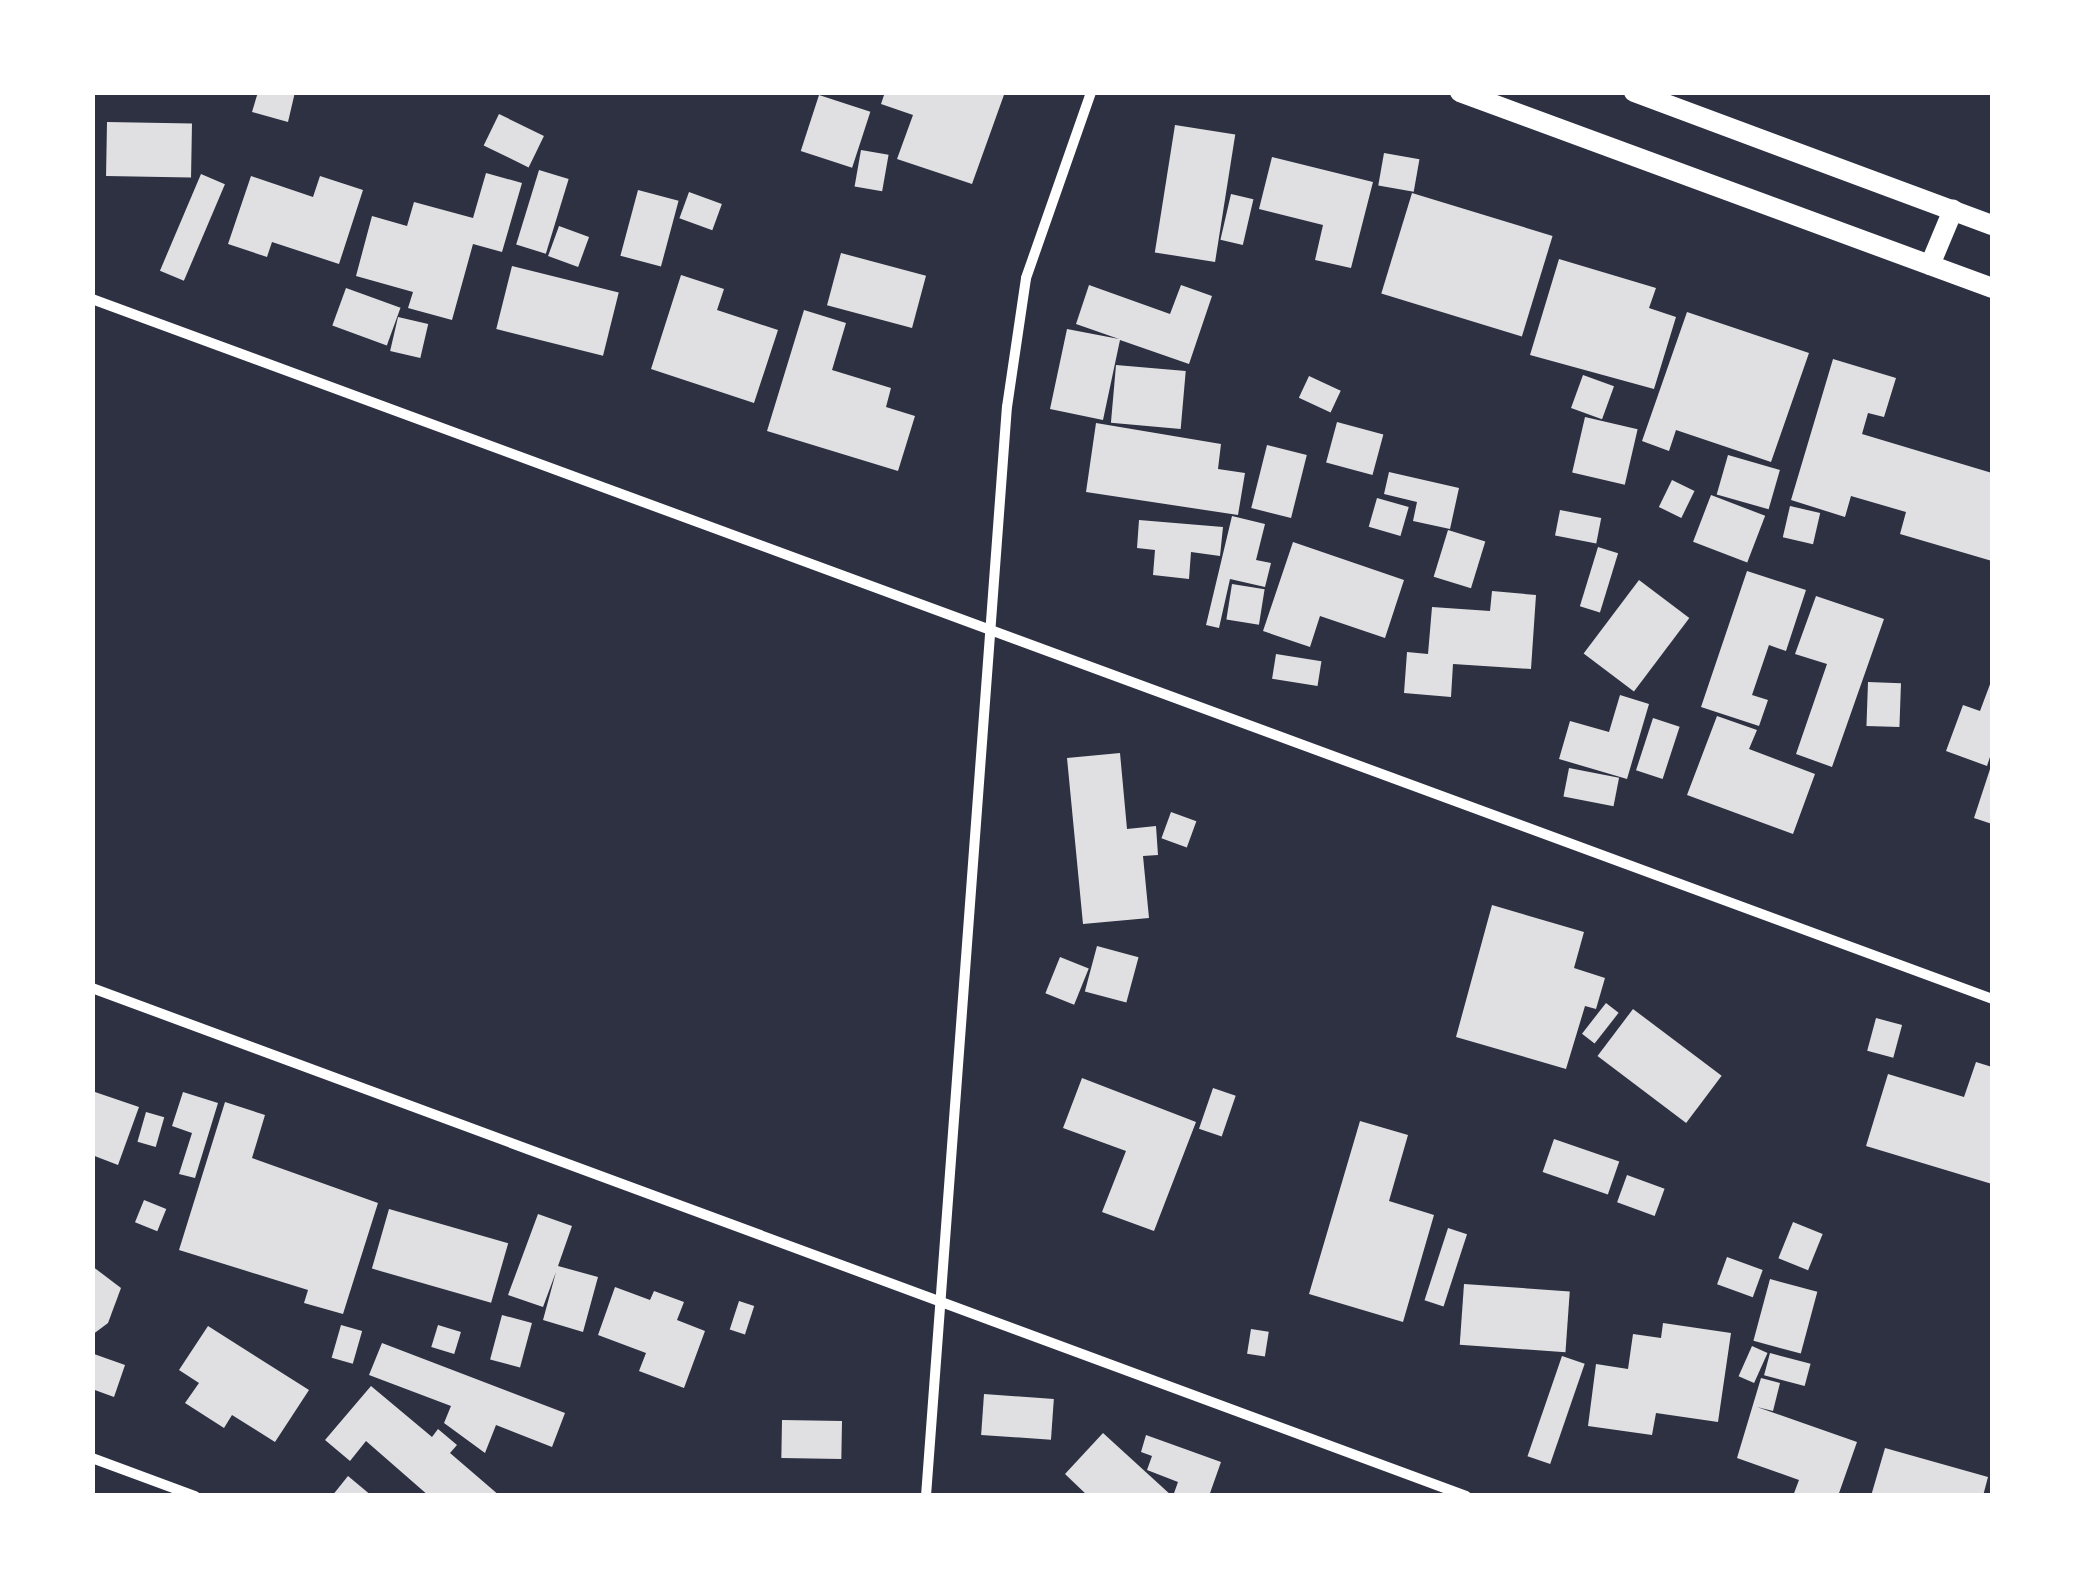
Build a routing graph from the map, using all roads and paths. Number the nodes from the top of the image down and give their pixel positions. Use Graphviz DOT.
graph roads {
  1 [pos="1091,92"];
  2 [pos="1460,92"];
  3 [pos="1634,92"];
  4 [pos="1953,210"];
  5 [pos="1992,225"];
  6 [pos="1930,265"];
  7 [pos="1992,288"];
  8 [pos="92,299"];
  9 [pos="994,627"];
  10 [pos="92,988"];
  11 [pos="1992,999"];
  12 [pos="944,1300"];
  13 [pos="92,1458"];
  14 [pos="195,1496"];
  15 [pos="926,1496"];
  16 [pos="1466,1496"];
  1 -- 9 [label="street"];
  2 -- 6 [label="main road"];
  3 -- 4 [label="main road"];
  4 -- 5 [label="main road"];
  4 -- 6 [label="main road"];
  6 -- 7 [label="main road"];
  8 -- 9 [label="street"];
  9 -- 11 [label="street"];
  9 -- 12 [label="street"];
  10 -- 12 [label="street"];
  12 -- 15 [label="street"];
  12 -- 16 [label="street"];
  13 -- 14 [label="street"];
}
